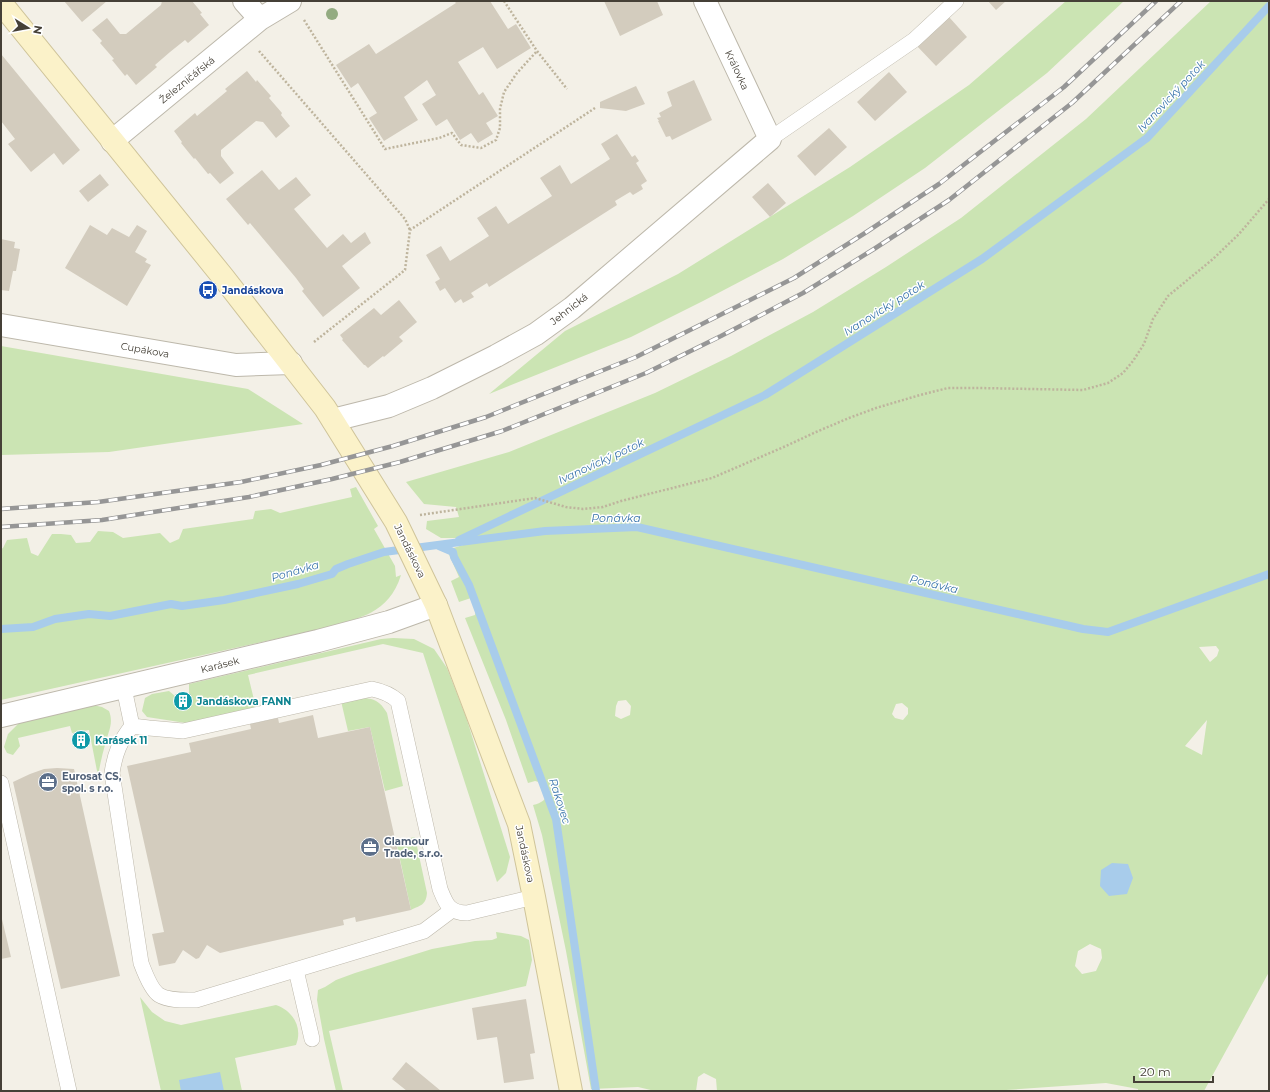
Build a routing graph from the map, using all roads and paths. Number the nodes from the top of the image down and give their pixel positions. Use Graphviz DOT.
graph roads {
  1 [pos="244,1"];
  2 [pos="504,1"];
  3 [pos="705,1"];
  4 [pos="956,1"];
  5 [pos="1,3"];
  6 [pos="295,8"];
  7 [pos="260,19"];
  8 [pos="243,33"];
  9 [pos="536,51"];
  10 [pos="567,89"];
  11 [pos="595,108"];
  12 [pos="770,139"];
  13 [pos="112,140"];
  14 [pos="1269,199"];
  15 [pos="410,230"];
  16 [pos="1,325"];
  17 [pos="314,342"];
  18 [pos="291,363"];
  19 [pos="333,420"];
  20 [pos="398,526"];
  21 [pos="436,605"];
  22 [pos="124,688"];
  23 [pos="1,716"];
  24 [pos="132,726"];
  25 [pos="1,783"];
  26 [pos="534,897"];
  27 [pos="452,910"];
  28 [pos="296,970"];
  29 [pos="312,1039"];
  30 [pos="69,1091"];
  31 [pos="571,1091"];
  1 -- 7 [label="street"];
  2 -- 9 [label="path"];
  3 -- 12 [label="street, Královka"];
  4 -- 12 [label="lane"];
  5 -- 13 [label="street, Jandáskova"];
  6 -- 7 [label="street, Železničářská"];
  6 -- 9 [label="path"];
  7 -- 8 [label="street, Železničářská"];
  8 -- 13 [label="street, Železničářská"];
  8 -- 15 [label="path"];
  9 -- 10 [label="path"];
  11 -- 15 [label="path"];
  12 -- 19 [label="street, Jehnická"];
  13 -- 18 [label="street, Jandáskova"];
  14 -- 20 [label="path"];
  15 -- 17 [label="path"];
  16 -- 18 [label="street, Cupákova"];
  18 -- 19 [label="street, Jandáskova"];
  19 -- 20 [label="street, Jandáskova"];
  20 -- 21 [label="street, Jandáskova"];
  21 -- 22 [label="street, Karásek"];
  21 -- 26 [label="street, Jandáskova"];
  22 -- 23 [label="street, Karásek"];
  22 -- 24 [label="lane"];
  24 -- 27 [label="lane"];
  24 -- 28 [label="lane"];
  25 -- 30 [label="lane"];
  26 -- 27 [label="lane"];
  26 -- 31 [label="street, Jandáskova"];
  27 -- 28 [label="lane"];
  28 -- 29 [label="lane"];
}
